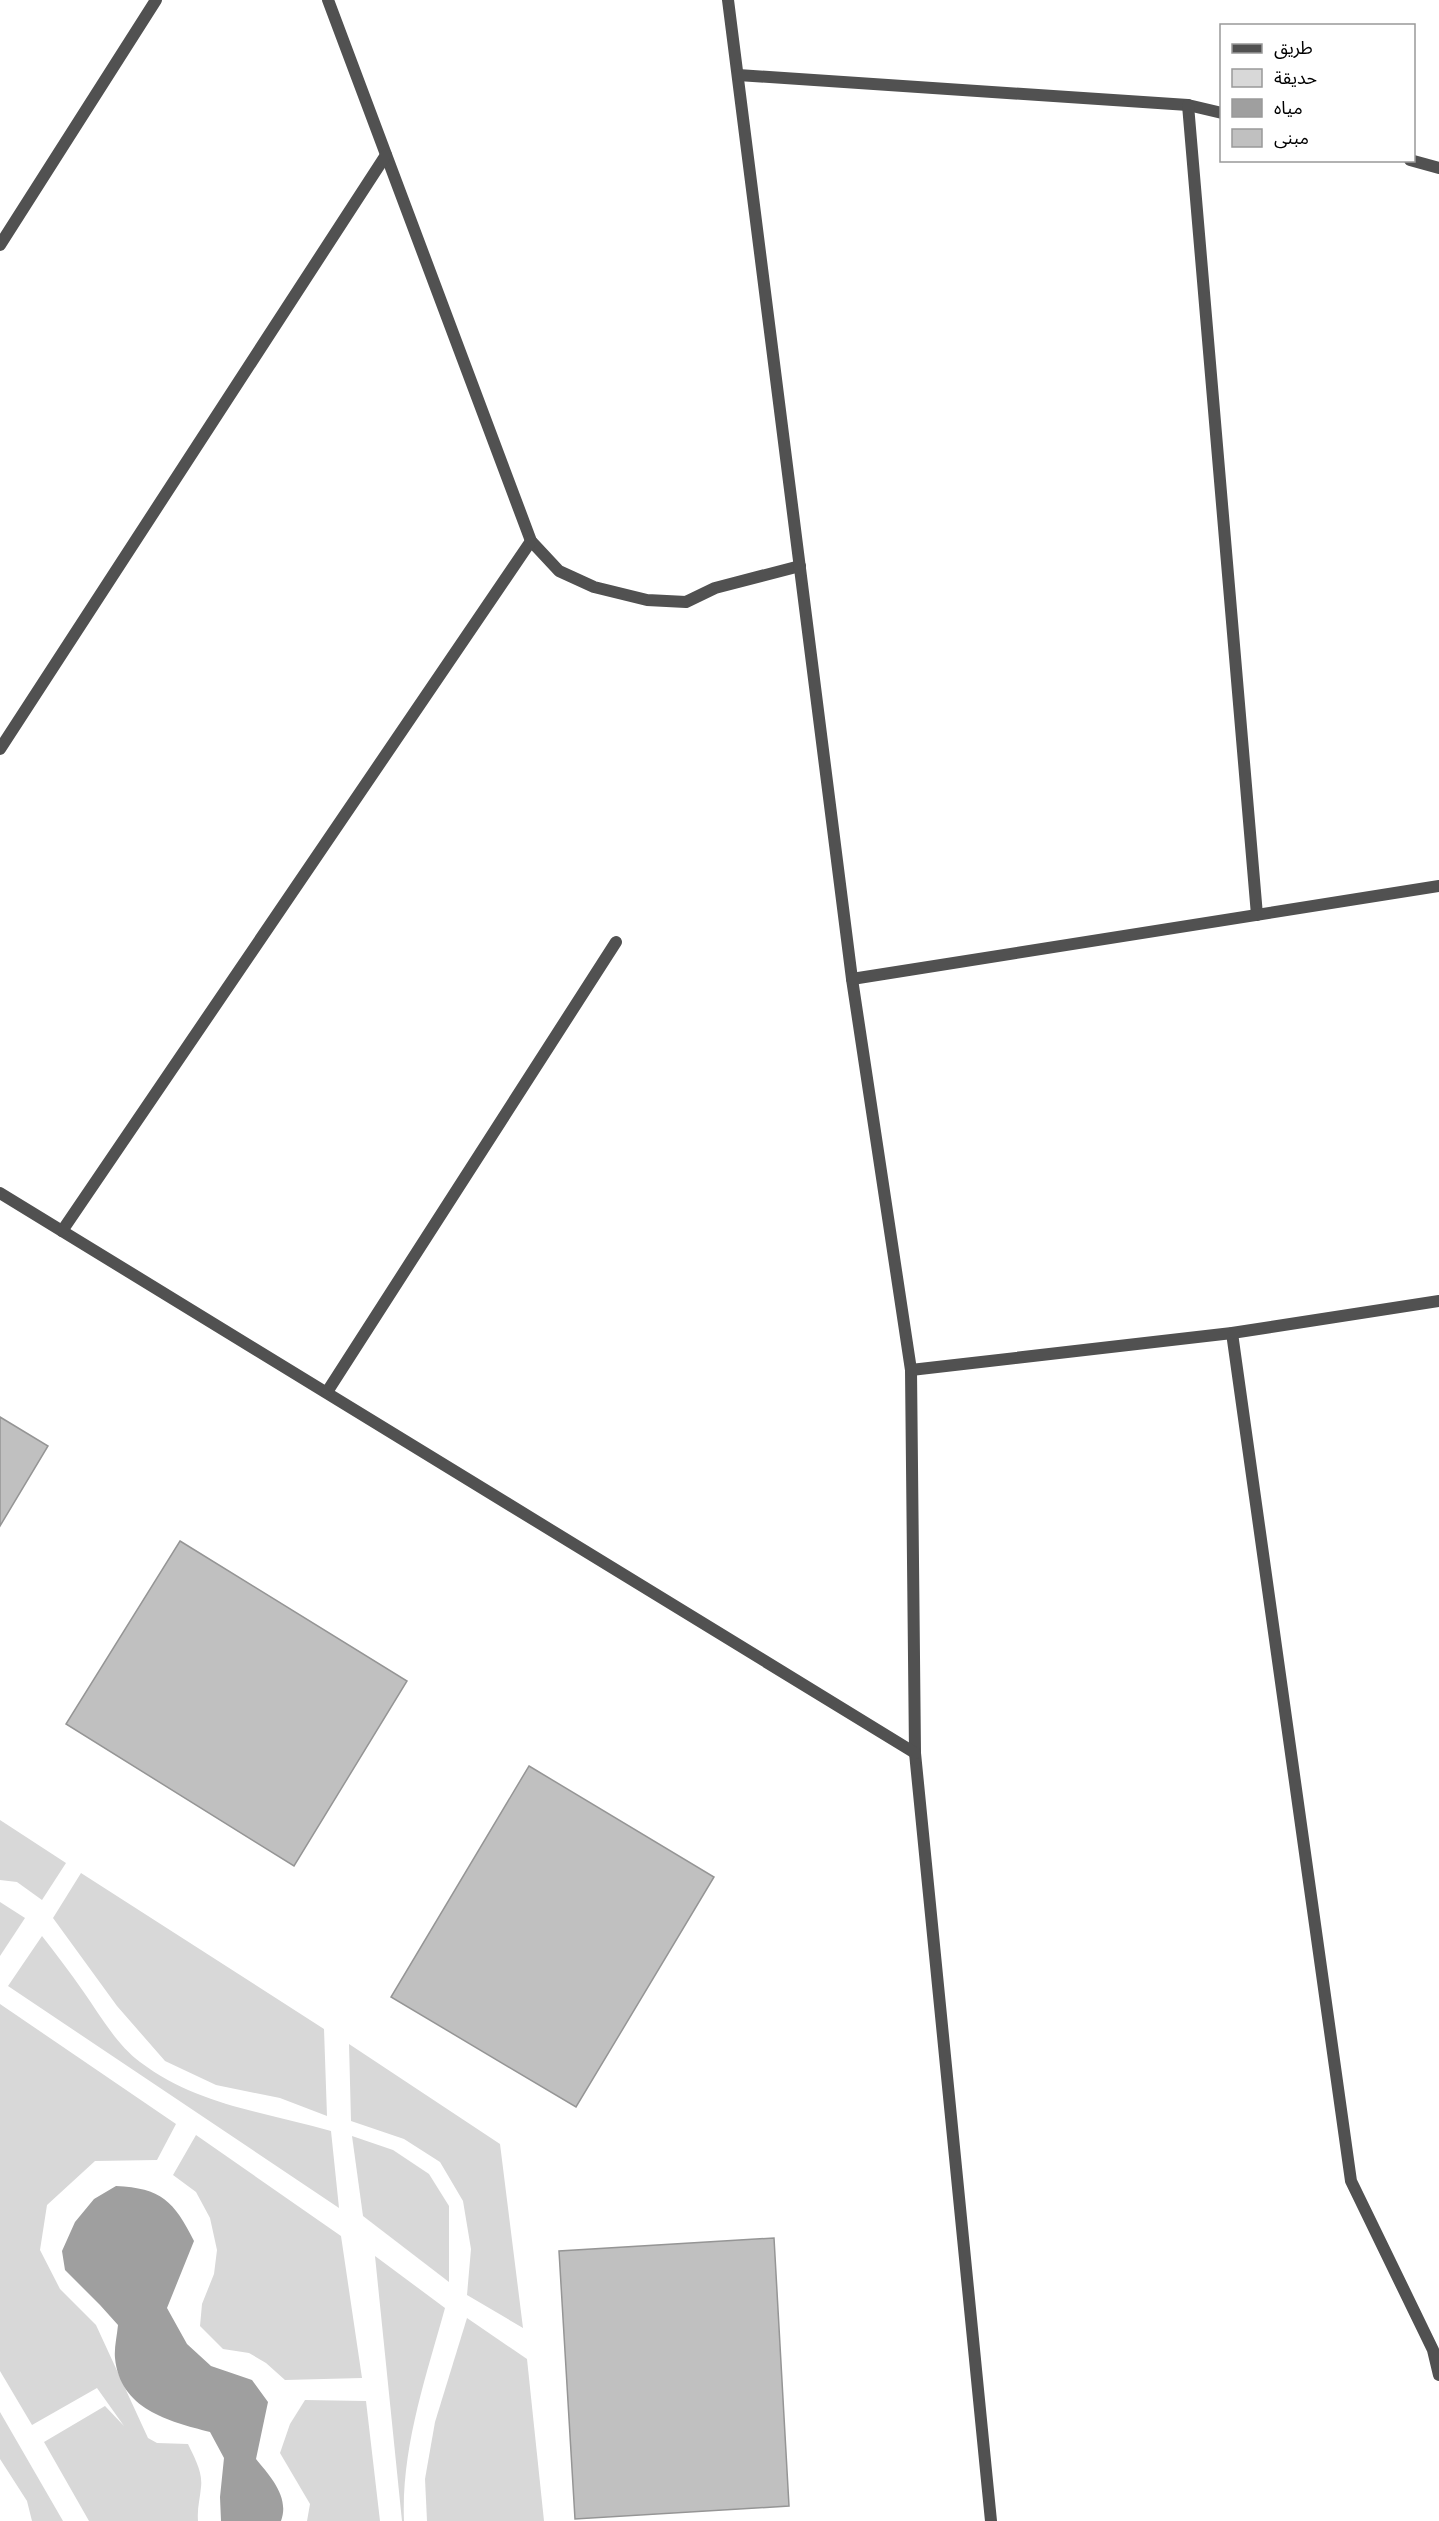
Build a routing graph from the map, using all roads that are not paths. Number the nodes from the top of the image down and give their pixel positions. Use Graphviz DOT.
graph roads {
  1 [pos="156,0"];
  2 [pos="327,0"];
  3 [pos="728,0"];
  4 [pos="738,75"];
  5 [pos="1188,105"];
  6 [pos="1220,113"];
  7 [pos="386,155"];
  8 [pos="1415,161"];
  9 [pos="1439,168"];
  10 [pos="0,245"];
  11 [pos="531,541"];
  12 [pos="800,566"];
  13 [pos="0,749"];
  14 [pos="1439,886"];
  15 [pos="1257,915"];
  16 [pos="616,942"];
  17 [pos="852,979"];
  18 [pos="0,1193"];
  19 [pos="62,1231"];
  20 [pos="1439,1301"];
  21 [pos="1232,1333"];
  22 [pos="912,1370"];
  23 [pos="327,1392"];
  24 [pos="915,1753"];
  25 [pos="1436,2350"];
  26 [pos="1439,2375"];
  27 [pos="991,2521"];
  1 -- 10 [label="street"];
  2 -- 7 [label="street"];
  3 -- 4 [label="street"];
  4 -- 5 [label="street"];
  4 -- 12 [label="street"];
  5 -- 6 [label="street"];
  5 -- 15 [label="street"];
  7 -- 11 [label="street"];
  7 -- 13 [label="street"];
  8 -- 9 [label="street"];
  11 -- 12 [label="street"];
  11 -- 19 [label="street"];
  12 -- 17 [label="street"];
  14 -- 15 [label="street"];
  15 -- 17 [label="street"];
  16 -- 23 [label="street"];
  17 -- 22 [label="street"];
  18 -- 19 [label="street"];
  19 -- 23 [label="street"];
  20 -- 21 [label="street"];
  21 -- 22 [label="street"];
  21 -- 25 [label="street"];
  22 -- 24 [label="street"];
  23 -- 24 [label="street"];
  24 -- 27 [label="street"];
  25 -- 26 [label="street"];
}
